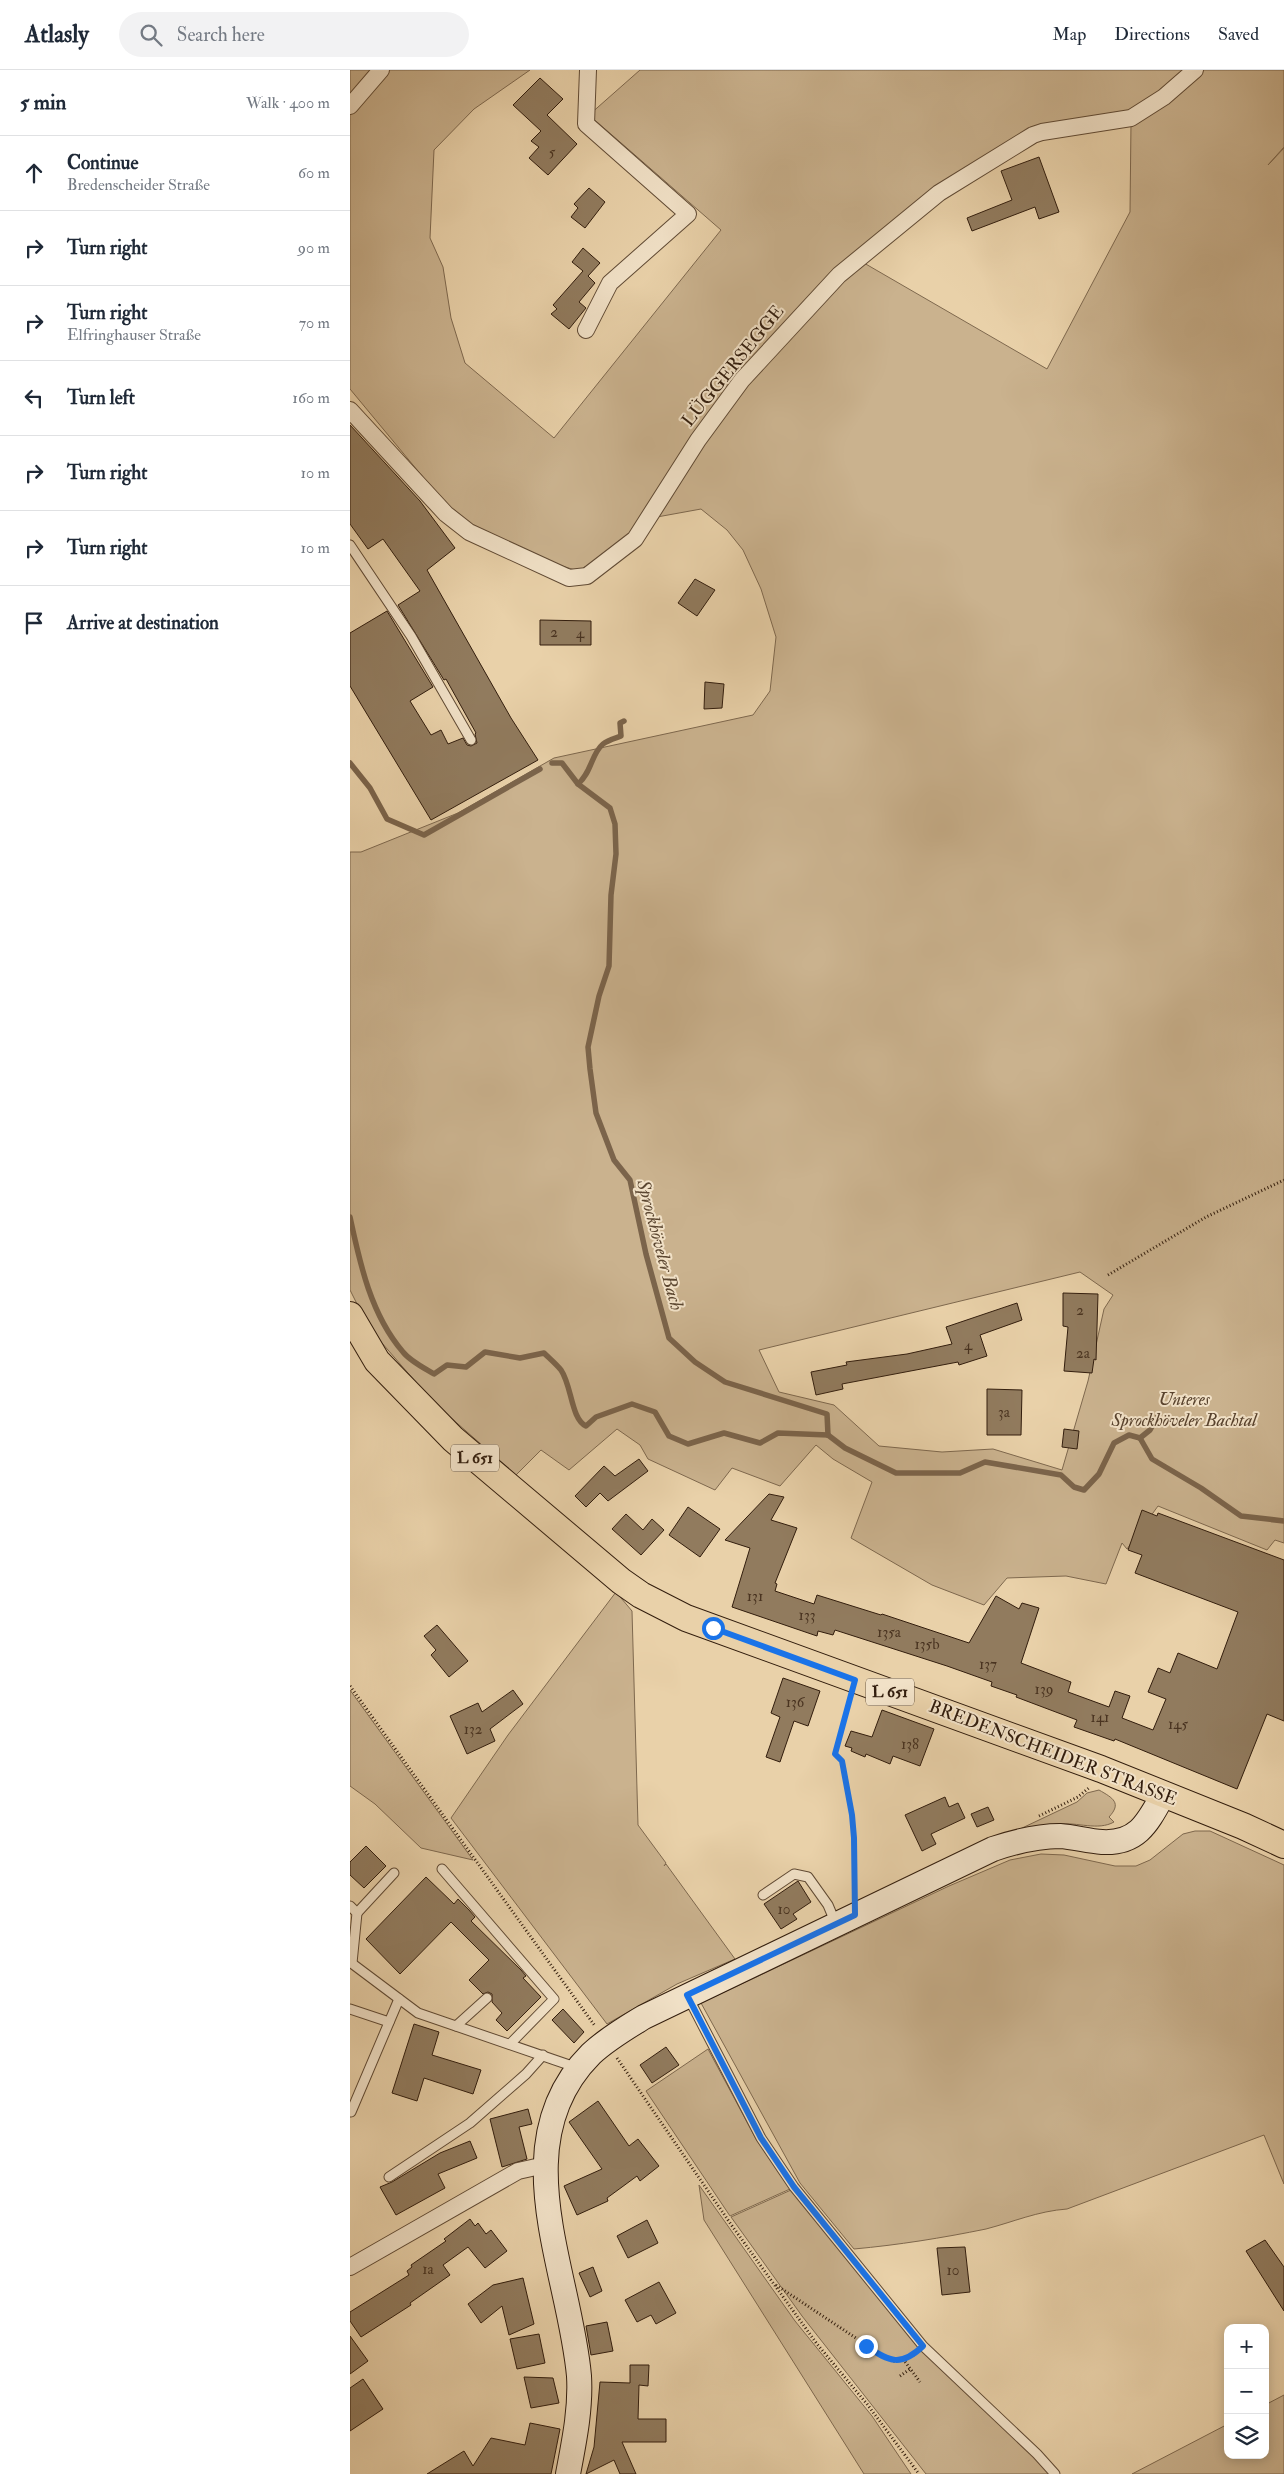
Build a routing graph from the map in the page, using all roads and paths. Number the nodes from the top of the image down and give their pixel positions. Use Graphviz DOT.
graph roads {
  1 [pos="381,70"];
  2 [pos="588,70"];
  3 [pos="1195,70"];
  4 [pos="350,106"];
  5 [pos="586,330"];
  6 [pos="350,410"];
  7 [pos="350,545"];
  8 [pos="471,740"];
  9 [pos="1284,1180"];
  10 [pos="1108,1275"];
  11 [pos="350,1315"];
  12 [pos="855,1680"];
  13 [pos="350,1686"];
  14 [pos="1101,1769"];
  15 [pos="1163,1794"];
  16 [pos="1036,1817"];
  17 [pos="1284,1845"];
  18 [pos="442,1870"];
  19 [pos="394,1873"];
  20 [pos="763,1895"];
  21 [pos="353,1909"];
  22 [pos="846,1920"];
  23 [pos="351,1962"];
  24 [pos="687,1995"];
  25 [pos="487,1998"];
  26 [pos="399,1999"];
  27 [pos="350,2009"];
  28 [pos="389,2022"];
  29 [pos="456,2026"];
  30 [pos="606,2041"];
  31 [pos="510,2044"];
  32 [pos="543,2055"];
  33 [pos="578,2068"];
  34 [pos="352,2112"];
  35 [pos="545,2165"];
  36 [pos="389,2177"];
  37 [pos="350,2267"];
  38 [pos="773,2282"];
  39 [pos="923,2346"];
  40 [pos="903,2358"];
  41 [pos="910,2369"];
  42 [pos="900,2376"];
  43 [pos="920,2382"];
  44 [pos="568,2474"];
  45 [pos="919,2474"];
  46 [pos="1056,2474"];
  1 -- 4 [label="street"];
  2 -- 5 [label="street"];
  3 -- 6 [label="street, LÜGGERSEGGE"];
  7 -- 8 [label="lane"];
  9 -- 10 [label="path"];
  11 -- 12 [label="main road, BREDENSCHEIDER STRASSE / L 651"];
  12 -- 14 [label="main road, BREDENSCHEIDER STRASSE / L 651"];
  12 -- 22 [label="path"];
  13 -- 30 [label="path"];
  14 -- 15 [label="main road, BREDENSCHEIDER STRASSE / L 651"];
  14 -- 16 [label="path"];
  15 -- 17 [label="main road, BREDENSCHEIDER STRASSE / L 651"];
  15 -- 22 [label="main road"];
  18 -- 31 [label="lane"];
  19 -- 21 [label="lane"];
  20 -- 22 [label="lane"];
  21 -- 23 [label="lane"];
  22 -- 24 [label="main road"];
  23 -- 26 [label="lane"];
  24 -- 30 [label="main road"];
  24 -- 39 [label="lane"];
  25 -- 29 [label="lane"];
  26 -- 28 [label="lane"];
  26 -- 29 [label="lane"];
  27 -- 28 [label="lane"];
  28 -- 34 [label="lane"];
  29 -- 31 [label="lane"];
  30 -- 33 [label="main road"];
  30 -- 38 [label="path"];
  31 -- 32 [label="lane"];
  32 -- 33 [label="lane"];
  32 -- 36 [label="lane"];
  33 -- 35 [label="main road"];
  35 -- 37 [label="street"];
  35 -- 44 [label="main road"];
  38 -- 40 [label="path"];
  38 -- 45 [label="path"];
  39 -- 40 [label="path"];
  39 -- 46 [label="lane"];
  40 -- 41 [label="path"];
  41 -- 42 [label="path"];
  41 -- 43 [label="path"];
}
